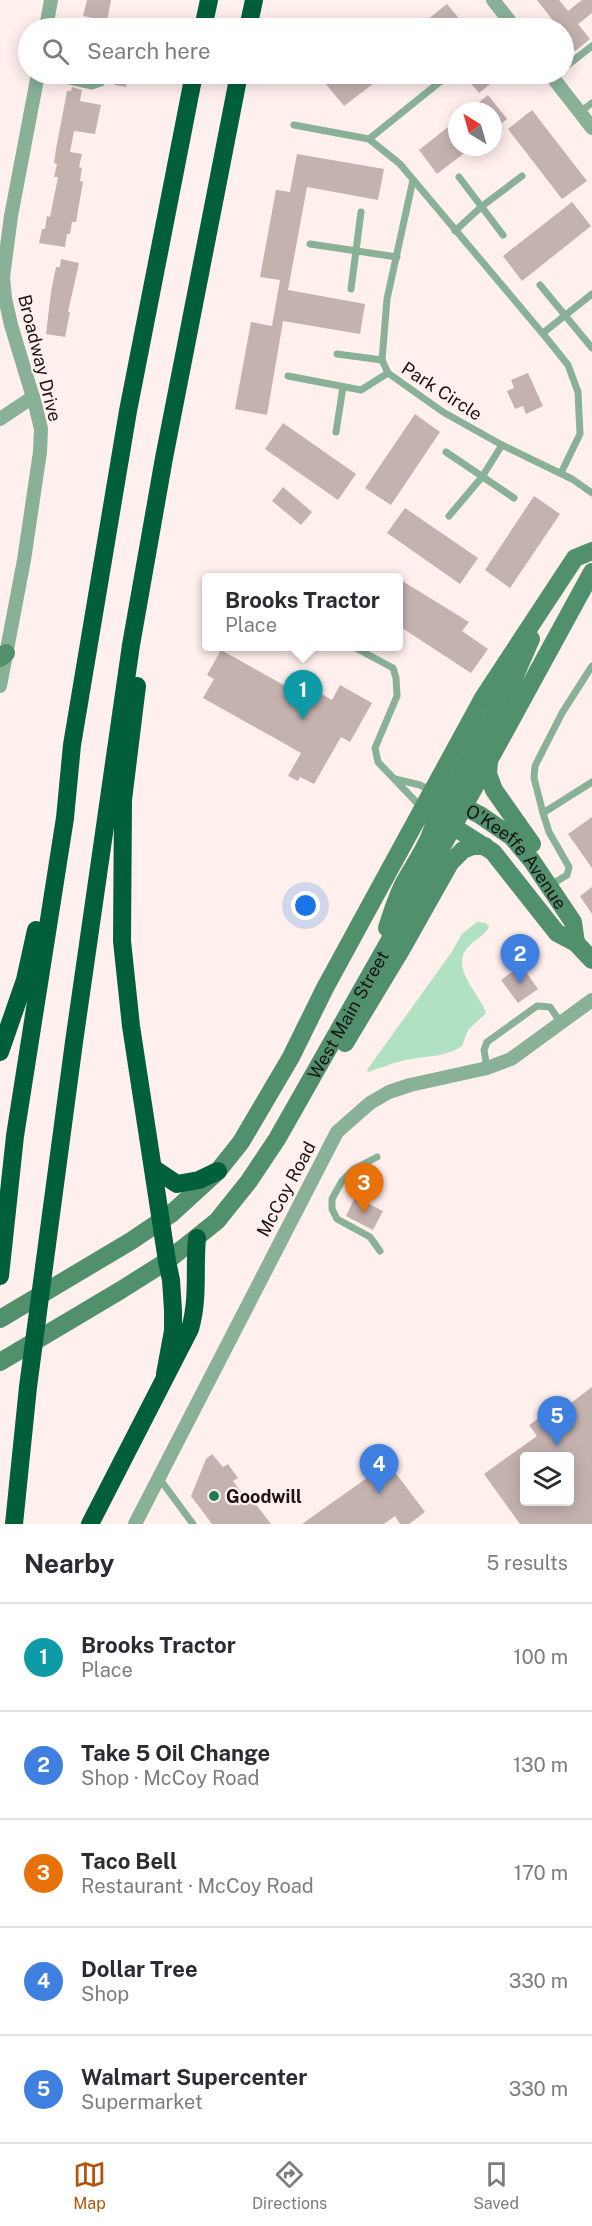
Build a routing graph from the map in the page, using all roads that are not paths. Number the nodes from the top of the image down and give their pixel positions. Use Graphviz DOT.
graph roads {
  1 [pos="51,0"];
  2 [pos="209,0"];
  3 [pos="254,0"];
  4 [pos="493,0"];
  5 [pos="48,18"];
  6 [pos="205,18"];
  7 [pos="250,18"];
  8 [pos="507,18"];
  9 [pos="592,46"];
  10 [pos="574,60"];
  11 [pos="36,84"];
  12 [pos="83,84"];
  13 [pos="98,84"];
  14 [pos="192,84"];
  15 [pos="237,84"];
  16 [pos="437,84"];
  17 [pos="563,84"];
  18 [pos="592,103"];
  19 [pos="580,112"];
  20 [pos="294,125"];
  21 [pos="592,128"];
  22 [pos="369,139"];
  23 [pos="522,176"];
  24 [pos="459,177"];
  25 [pos="413,180"];
  26 [pos="482,207"];
  27 [pos="361,212"];
  28 [pos="455,231"];
  29 [pos="504,235"];
  30 [pos="310,244"];
  31 [pos="356,251"];
  32 [pos="397,257"];
  33 [pos="540,285"];
  34 [pos="351,289"];
  35 [pos="592,294"];
  36 [pos="565,316"];
  37 [pos="543,333"];
  38 [pos="592,348"];
  39 [pos="337,354"];
  40 [pos="382,360"];
  41 [pos="388,373"];
  42 [pos="288,376"];
  43 [pos="343,387"];
  44 [pos="33,397"];
  45 [pos="0,419"];
  46 [pos="336,432"];
  47 [pos="502,445"];
  48 [pos="446,453"];
  49 [pos="561,473"];
  50 [pos="482,477"];
  51 [pos="592,493"];
  52 [pos="514,498"];
  53 [pos="155,509"];
  54 [pos="449,516"];
  55 [pos="592,551"];
  56 [pos="592,573"];
  57 [pos="361,651"];
  58 [pos="3,655"];
  59 [pos="592,666"];
  60 [pos="0,686"];
  61 [pos="489,760"];
  62 [pos="394,779"];
  63 [pos="592,782"];
  64 [pos="448,799"];
  65 [pos="430,812"];
  66 [pos="543,813"];
  67 [pos="65,818"];
  68 [pos="453,825"];
  69 [pos="489,849"];
  70 [pos="549,886"];
  71 [pos="576,943"];
  72 [pos="379,958"];
  73 [pos="592,960"];
  74 [pos="592,1000"];
  75 [pos="561,1023"];
  76 [pos="0,1052"];
  77 [pos="487,1068"];
  78 [pos="301,1097"];
  79 [pos="377,1157"];
  80 [pos="153,1168"];
  81 [pos="218,1171"];
  82 [pos="161,1221"];
  83 [pos="197,1238"];
  84 [pos="380,1251"];
  85 [pos="167,1261"];
  86 [pos="0,1276"];
  87 [pos="0,1319"];
  88 [pos="0,1362"];
  89 [pos="165,1374"];
  90 [pos="159,1478"];
  91 [pos="14,1524"];
  92 [pos="90,1524"];
  93 [pos="135,1524"];
  94 [pos="193,1524"];
  1 -- 5 [label="street"];
  2 -- 6 [label="highway"];
  3 -- 7 [label="highway"];
  4 -- 8 [label="street"];
  9 -- 10 [label="lane"];
  11 -- 44 [label="street, Broadway Drive"];
  12 -- 13 [label="lane"];
  14 -- 67 [label="highway"];
  15 -- 53 [label="highway"];
  16 -- 22 [label="lane"];
  17 -- 19 [label="street"];
  18 -- 19 [label="lane"];
  19 -- 21 [label="street"];
  20 -- 22 [label="lane"];
  22 -- 25 [label="lane"];
  23 -- 26 [label="lane"];
  24 -- 26 [label="lane"];
  25 -- 28 [label="lane"];
  25 -- 32 [label="lane, Park Circle"];
  26 -- 28 [label="lane"];
  26 -- 29 [label="lane"];
  27 -- 31 [label="lane"];
  28 -- 37 [label="lane"];
  30 -- 31 [label="lane"];
  31 -- 32 [label="lane"];
  31 -- 34 [label="lane"];
  32 -- 40 [label="lane, Park Circle"];
  33 -- 36 [label="lane"];
  35 -- 36 [label="lane"];
  36 -- 37 [label="lane"];
  36 -- 38 [label="lane"];
  37 -- 49 [label="lane"];
  39 -- 40 [label="lane"];
  40 -- 41 [label="lane, Park Circle"];
  41 -- 43 [label="lane"];
  41 -- 47 [label="lane, Park Circle"];
  42 -- 43 [label="lane"];
  43 -- 46 [label="lane"];
  44 -- 45 [label="street"];
  44 -- 58 [label="street, Broadway Drive"];
  47 -- 49 [label="lane, Park Circle"];
  47 -- 50 [label="lane"];
  48 -- 50 [label="lane"];
  49 -- 51 [label="lane, Park Circle"];
  50 -- 52 [label="lane"];
  50 -- 54 [label="lane"];
  53 -- 80 [label="highway"];
  53 -- 91 [label="highway"];
  55 -- 64 [label="main road, West Main Street"];
  56 -- 61 [label="main road, West Main Street"];
  57 -- 62 [label="lane"];
  58 -- 60 [label="street, Broadway Drive"];
  59 -- 66 [label="lane"];
  61 -- 64 [label="main road, West Main Street"];
  61 -- 70 [label="main road"];
  62 -- 64 [label="lane"];
  62 -- 65 [label="lane"];
  63 -- 66 [label="lane"];
  64 -- 65 [label="main road, West Main Street"];
  64 -- 68 [label="main road, West Main Street"];
  64 -- 70 [label="main road, O'Keeffe Avenue"];
  65 -- 68 [label="main road, O'Keeffe Avenue"];
  65 -- 72 [label="main road"];
  65 -- 81 [label="main road, West Main Street"];
  66 -- 70 [label="lane"];
  67 -- 76 [label="highway"];
  67 -- 86 [label="highway"];
  68 -- 69 [label="main road, O'Keeffe Avenue"];
  68 -- 72 [label="main road, West Main Street"];
  69 -- 70 [label="main road"];
  69 -- 71 [label="main road, O'Keeffe Avenue"];
  69 -- 78 [label="main road"];
  70 -- 71 [label="main road, O'Keeffe Avenue"];
  71 -- 73 [label="main road, O'Keeffe Avenue"];
  72 -- 78 [label="main road, West Main Street"];
  74 -- 75 [label="street, McCoy Road"];
  75 -- 77 [label="street, McCoy Road"];
  75 -- 77 [label="lane"];
  77 -- 90 [label="street, McCoy Road"];
  78 -- 83 [label="main road, West Main Street"];
  79 -- 84 [label="lane"];
  80 -- 81 [label="highway"];
  80 -- 82 [label="highway"];
  81 -- 82 [label="main road, West Main Street"];
  82 -- 85 [label="highway"];
  82 -- 87 [label="main road, West Main Street"];
  83 -- 85 [label="main road, West Main Street"];
  83 -- 89 [label="highway"];
  85 -- 88 [label="main road, West Main Street"];
  85 -- 89 [label="highway"];
  89 -- 92 [label="highway"];
  90 -- 93 [label="street, McCoy Road"];
  90 -- 94 [label="lane"];
}
